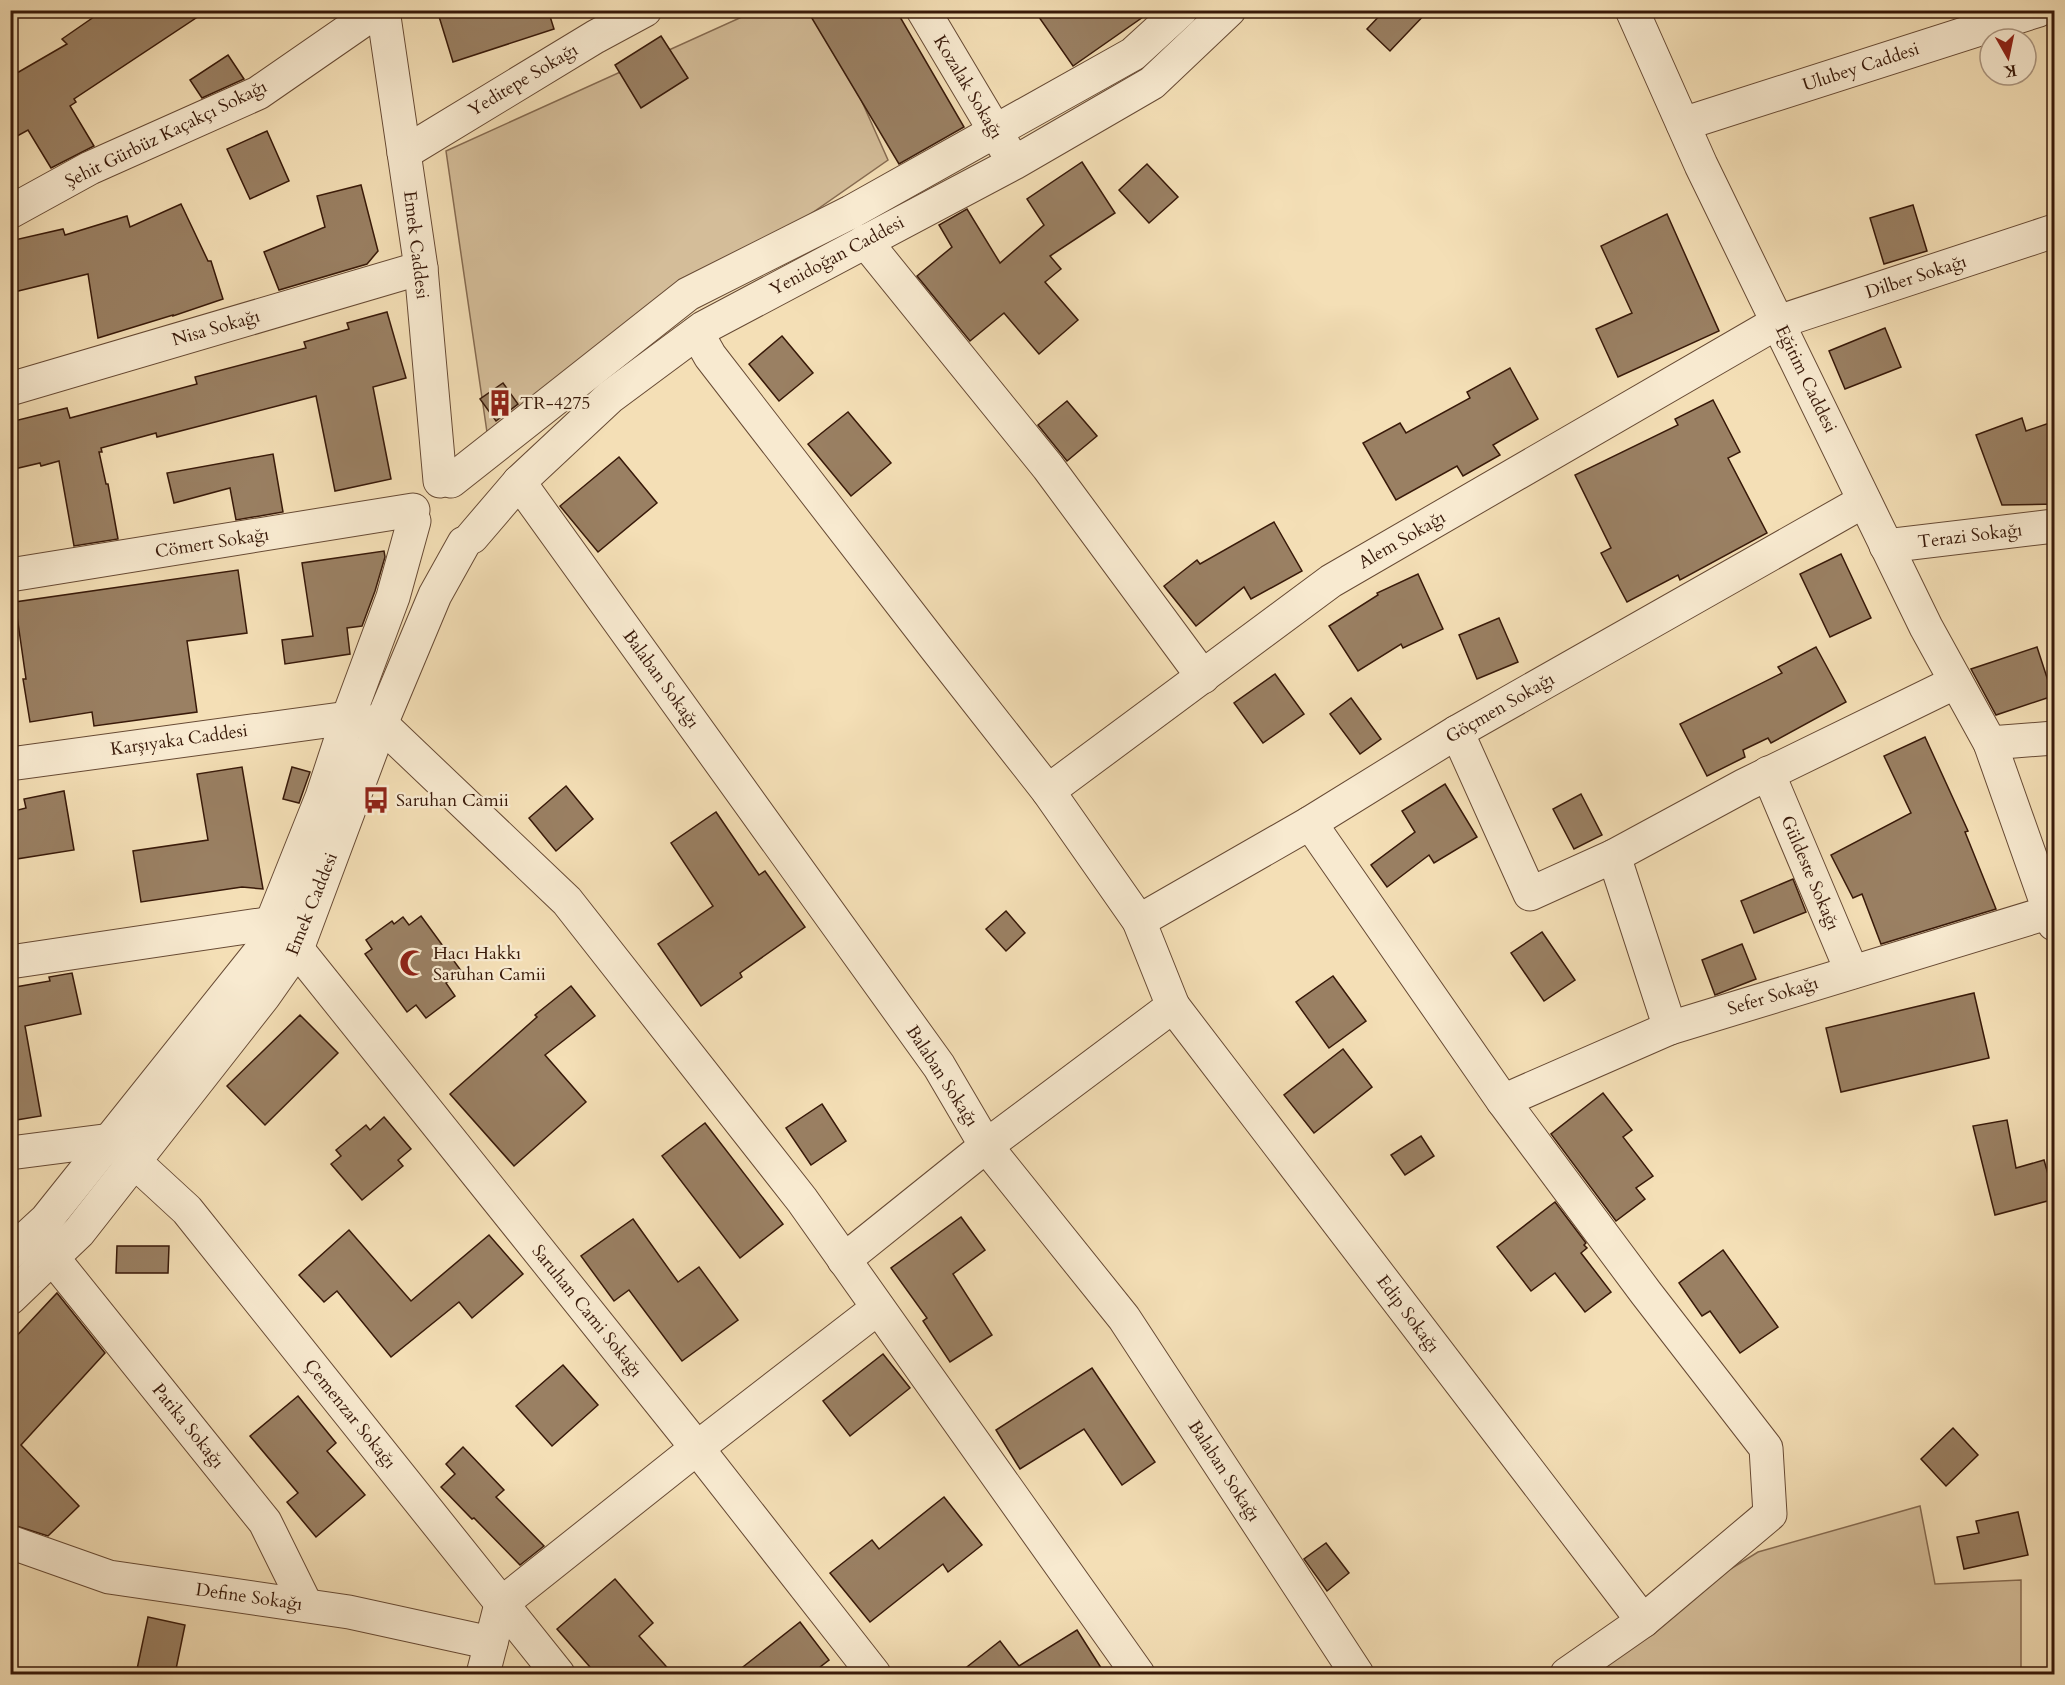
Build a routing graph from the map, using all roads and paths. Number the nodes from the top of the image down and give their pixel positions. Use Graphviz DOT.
graph roads {
  1 [pos="378,10"];
  2 [pos="382,10"];
  3 [pos="645,10"];
  4 [pos="923,10"];
  5 [pos="1181,10"];
  6 [pos="1229,10"];
  7 [pos="1632,10"];
  8 [pos="2039,10"];
  9 [pos="1683,124"];
  10 [pos="995,132"];
  11 [pos="404,153"];
  12 [pos="1014,163"];
  13 [pos="10,212"];
  14 [pos="2054,232"];
  15 [pos="865,241"];
  16 [pos="421,268"];
  17 [pos="1778,322"];
  18 [pos="697,333"];
  19 [pos="10,389"];
  20 [pos="446,481"];
  21 [pos="519,482"];
  22 [pos="1864,501"];
  23 [pos="414,516"];
  24 [pos="2055,526"];
  25 [pos="468,540"];
  26 [pos="1886,546"];
  27 [pos="10,575"];
  28 [pos="1203,677"];
  29 [pos="1956,682"];
  30 [pos="348,717"];
  31 [pos="381,724"];
  32 [pos="1457,732"];
  33 [pos="2055,738"];
  34 [pos="1990,743"];
  35 [pos="10,764"];
  36 [pos="1768,773"];
  37 [pos="1048,791"];
  38 [pos="1310,823"];
  39 [pos="1614,856"];
  40 [pos="2045,875"];
  41 [pos="2053,918"];
  42 [pos="1139,921"];
  43 [pos="273,923"];
  44 [pos="297,949"];
  45 [pos="10,962"];
  46 [pos="1852,972"];
  47 [pos="1173,1006"];
  48 [pos="1670,1028"];
  49 [pos="1503,1101"];
  50 [pos="986,1146"];
  51 [pos="123,1151"];
  52 [pos="10,1153"];
  53 [pos="10,1253"];
  54 [pos="52,1257"];
  55 [pos="844,1260"];
  56 [pos="10,1298"];
  57 [pos="878,1308"];
  58 [pos="697,1448"];
  59 [pos="10,1542"];
  60 [pos="501,1604"];
  61 [pos="306,1605"];
  62 [pos="1643,1621"];
  63 [pos="491,1643"];
  64 [pos="483,1674"];
  65 [pos="558,1674"];
  66 [pos="874,1674"];
  67 [pos="1138,1674"];
  68 [pos="1357,1674"];
  69 [pos="1567,1674"];
  1 -- 13 [label="street, Şehit Gürbüz Kaçakçı Sokağı"];
  2 -- 11 [label="street, Emek Caddesi"];
  3 -- 11 [label="street, Yeditepe Sokağı"];
  4 -- 10 [label="street, Kozalak Sokağı"];
  5 -- 10 [label="street, Yenidoğan Caddesi"];
  6 -- 12 [label="street, Yenidoğan Caddesi"];
  7 -- 9 [label="street, Eğitim Caddesi"];
  8 -- 9 [label="street, Ulubey Caddesi"];
  9 -- 17 [label="street, Eğitim Caddesi"];
  10 -- 12 [label="street, Kozalak Sokağı"];
  10 -- 20 [label="street, Yenidoğan Caddesi"];
  11 -- 16 [label="street, Emek Caddesi"];
  12 -- 15 [label="street, Yenidoğan Caddesi"];
  14 -- 17 [label="street, Dilber Sokağı"];
  15 -- 18 [label="street, Yenidoğan Caddesi"];
  15 -- 28 [label="street"];
  16 -- 19 [label="street, Nisa Sokağı"];
  16 -- 20 [label="street, Emek Caddesi"];
  17 -- 22 [label="street, Eğitim Caddesi"];
  17 -- 28 [label="street, Alem Sokağı"];
  18 -- 21 [label="street, Yenidoğan Caddesi"];
  18 -- 37 [label="street, Edip Sokağı"];
  20 -- 23 [label="street"];
  20 -- 25 [label="street"];
  21 -- 25 [label="street, Yenidoğan Caddesi"];
  21 -- 50 [label="street, Balaban Sokağı"];
  22 -- 26 [label="street, Eğitim Caddesi"];
  22 -- 32 [label="street, Göçmen Sokağı"];
  23 -- 25 [label="street"];
  23 -- 27 [label="street, Cömert Sokağı"];
  23 -- 30 [label="street, Emek Caddesi"];
  24 -- 26 [label="street, Terazi Sokağı"];
  25 -- 31 [label="street, Emek Caddesi"];
  26 -- 29 [label="street, Eğitim Caddesi"];
  28 -- 37 [label="street, Alem Sokağı"];
  29 -- 34 [label="street, Eğitim Caddesi"];
  29 -- 36 [label="street"];
  30 -- 31 [label="street, Karşıyaka Caddesi"];
  30 -- 35 [label="street, Karşıyaka Caddesi"];
  30 -- 43 [label="street, Emek Caddesi"];
  31 -- 44 [label="street, Emek Caddesi"];
  31 -- 55 [label="street"];
  32 -- 38 [label="street, Göçmen Sokağı"];
  32 -- 39 [label="street"];
  33 -- 34 [label="street"];
  34 -- 40 [label="street, Eğitim Caddesi"];
  36 -- 39 [label="street"];
  36 -- 46 [label="street, Güldeste Sokağı"];
  37 -- 42 [label="street, Edip Sokağı"];
  38 -- 42 [label="street, Göçmen Sokağı"];
  38 -- 49 [label="street"];
  39 -- 48 [label="street"];
  40 -- 41 [label="street, Eğitim Caddesi"];
  41 -- 46 [label="street, Sefer Sokağı"];
  42 -- 47 [label="street, Edip Sokağı"];
  43 -- 44 [label="street, Saruhan Cami Sokağı"];
  43 -- 45 [label="street"];
  43 -- 51 [label="street, Emek Caddesi"];
  44 -- 51 [label="street, Emek Caddesi"];
  44 -- 58 [label="street, Saruhan Cami Sokağı"];
  46 -- 48 [label="street, Sefer Sokağı"];
  47 -- 50 [label="street"];
  47 -- 62 [label="street, Edip Sokağı"];
  48 -- 49 [label="street, Sefer Sokağı"];
  49 -- 62 [label="street"];
  50 -- 55 [label="street"];
  50 -- 68 [label="street, Balaban Sokağı"];
  51 -- 52 [label="street"];
  51 -- 53 [label="street, Emek Caddesi"];
  51 -- 54 [label="street, Emek Caddesi"];
  51 -- 60 [label="street, Çemenzar Sokağı"];
  54 -- 56 [label="street, Emek Caddesi"];
  54 -- 61 [label="street, Patika Sokağı"];
  55 -- 57 [label="street"];
  57 -- 58 [label="street"];
  57 -- 67 [label="street"];
  58 -- 60 [label="street"];
  58 -- 66 [label="street, Saruhan Cami Sokağı"];
  59 -- 61 [label="street, Define Sokağı"];
  60 -- 63 [label="street"];
  60 -- 65 [label="street, Çemenzar Sokağı"];
  61 -- 63 [label="street, Define Sokağı"];
  62 -- 69 [label="street"];
  63 -- 64 [label="street"];
}
